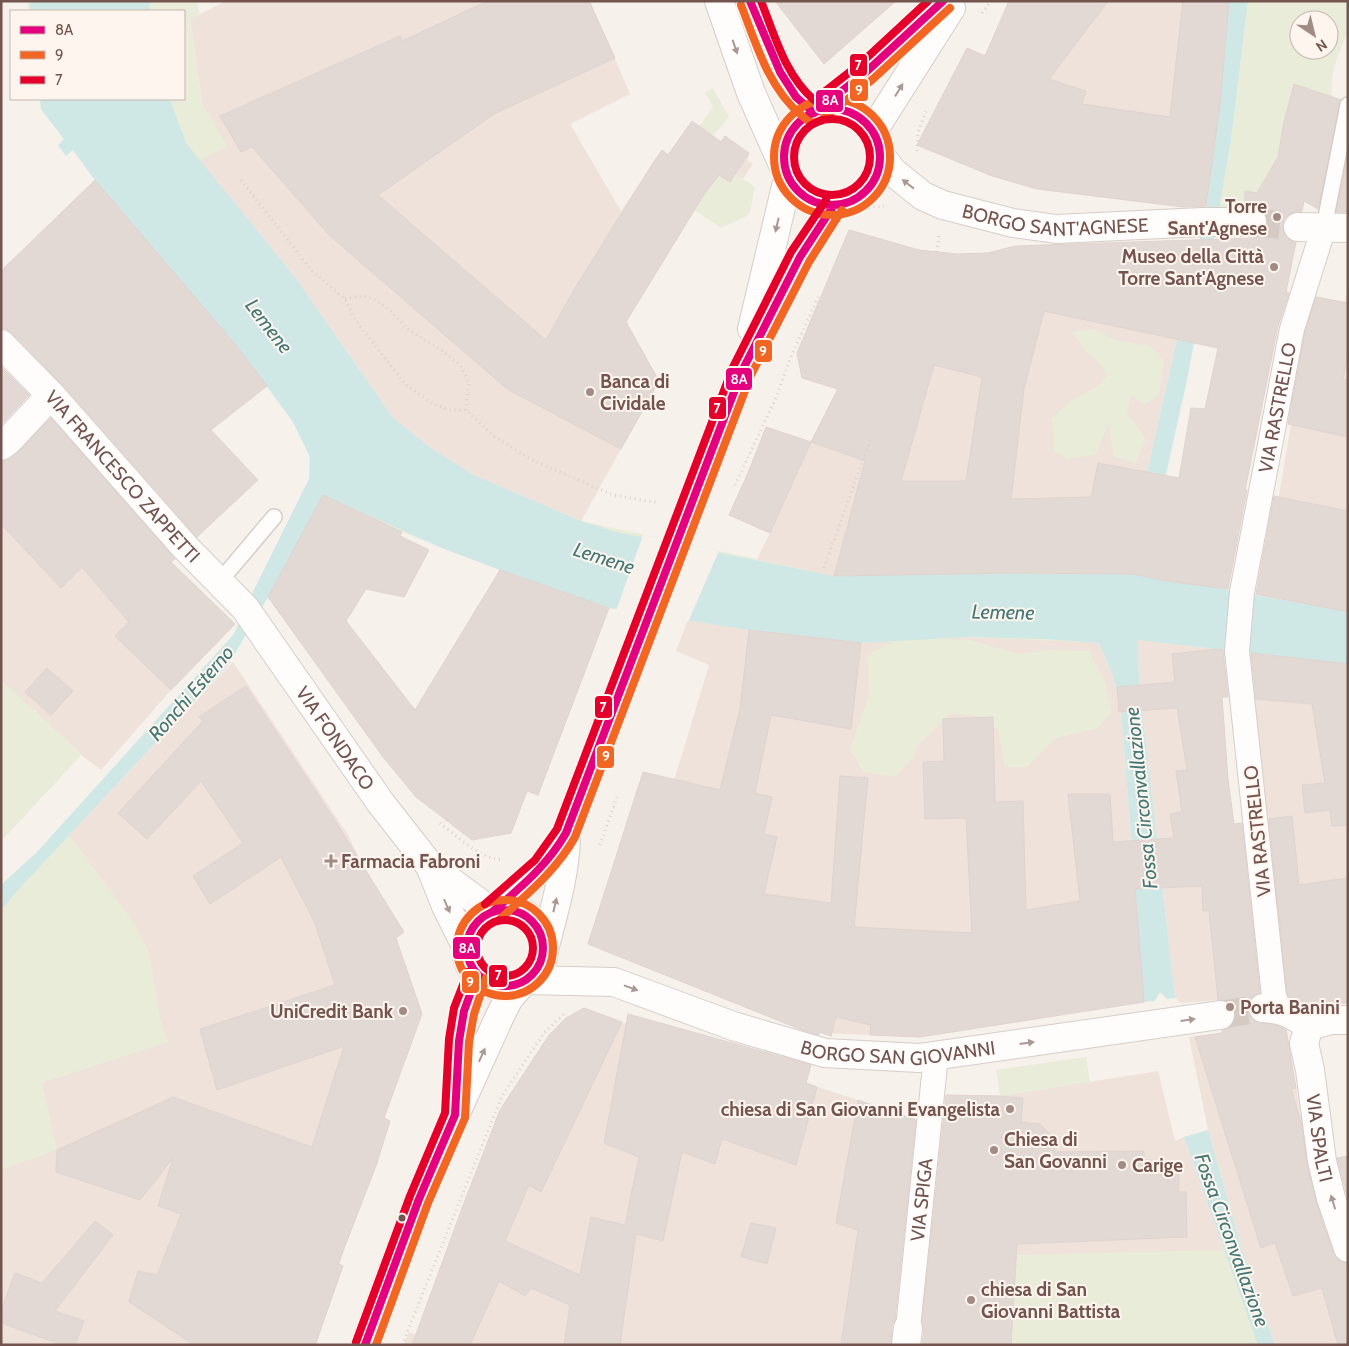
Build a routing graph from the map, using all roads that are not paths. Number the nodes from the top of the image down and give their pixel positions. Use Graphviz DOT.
graph roads {
  1 [pos="719,1"];
  2 [pos="750,1"];
  3 [pos="943,1"];
  4 [pos="956,1"];
  5 [pos="1348,105"];
  6 [pos="814,113"];
  7 [pos="876,143"];
  8 [pos="786,172"];
  9 [pos="834,205"];
  10 [pos="1252,222"];
  11 [pos="1323,227"];
  12 [pos="1,344"];
  13 [pos="742,371"];
  14 [pos="51,395"];
  15 [pos="1,446"];
  16 [pos="274,517"];
  17 [pos="220,581"];
  18 [pos="251,616"];
  19 [pos="566,833"];
  20 [pos="430,866"];
  21 [pos="492,912"];
  22 [pos="466,946"];
  23 [pos="543,952"];
  24 [pos="477,975"];
  25 [pos="524,981"];
  26 [pos="1271,1008"];
  27 [pos="1220,1015"];
  28 [pos="1348,1020"];
  29 [pos="1309,1026"];
  30 [pos="936,1056"];
  31 [pos="455,1116"];
  32 [pos="1348,1248"];
  33 [pos="907,1336"];
  34 [pos="366,1345"];
  1 -- 8 [label="main road, one-way"];
  2 -- 6 [label="main road"];
  3 -- 6 [label="main road"];
  7 -- 4 [label="main road, one-way"];
  5 -- 11 [label="lane"];
  6 -- 7 [label="main road"];
  6 -- 8 [label="main road"];
  7 -- 9 [label="main road"];
  10 -- 7 [label="main road, BORGO SANT'AGNESE, one-way"];
  8 -- 9 [label="main road"];
  8 -- 13 [label="main road, one-way"];
  9 -- 13 [label="main road"];
  11 -- 26 [label="street, VIA RASTRELLO"];
  12 -- 14 [label="main road, VIA FRANCESCO ZAPPETTI"];
  13 -- 19 [label="main road"];
  14 -- 15 [label="main road"];
  14 -- 17 [label="main road, VIA FRANCESCO ZAPPETTI"];
  16 -- 17 [label="lane"];
  17 -- 18 [label="main road, VIA FRANCESCO ZAPPETTI"];
  18 -- 20 [label="main road, VIA FONDACO"];
  19 -- 21 [label="main road"];
  23 -- 19 [label="main road, one-way"];
  20 -- 21 [label="main road, VIA FONDACO"];
  20 -- 22 [label="main road, VIA FONDACO, one-way"];
  21 -- 22 [label="main road"];
  21 -- 23 [label="main road"];
  22 -- 24 [label="main road"];
  23 -- 25 [label="main road"];
  24 -- 25 [label="main road"];
  24 -- 31 [label="main road"];
  25 -- 30 [label="main road, BORGO SAN GIOVANNI, one-way"];
  31 -- 25 [label="main road, one-way"];
  26 -- 29 [label="main road"];
  30 -- 27 [label="main road, BORGO SAN GIOVANNI, one-way"];
  28 -- 29 [label="main road"];
  32 -- 29 [label="main road, VIA SPALTI, one-way"];
  30 -- 33 [label="street, VIA SPIGA"];
  31 -- 34 [label="main road"];
}
